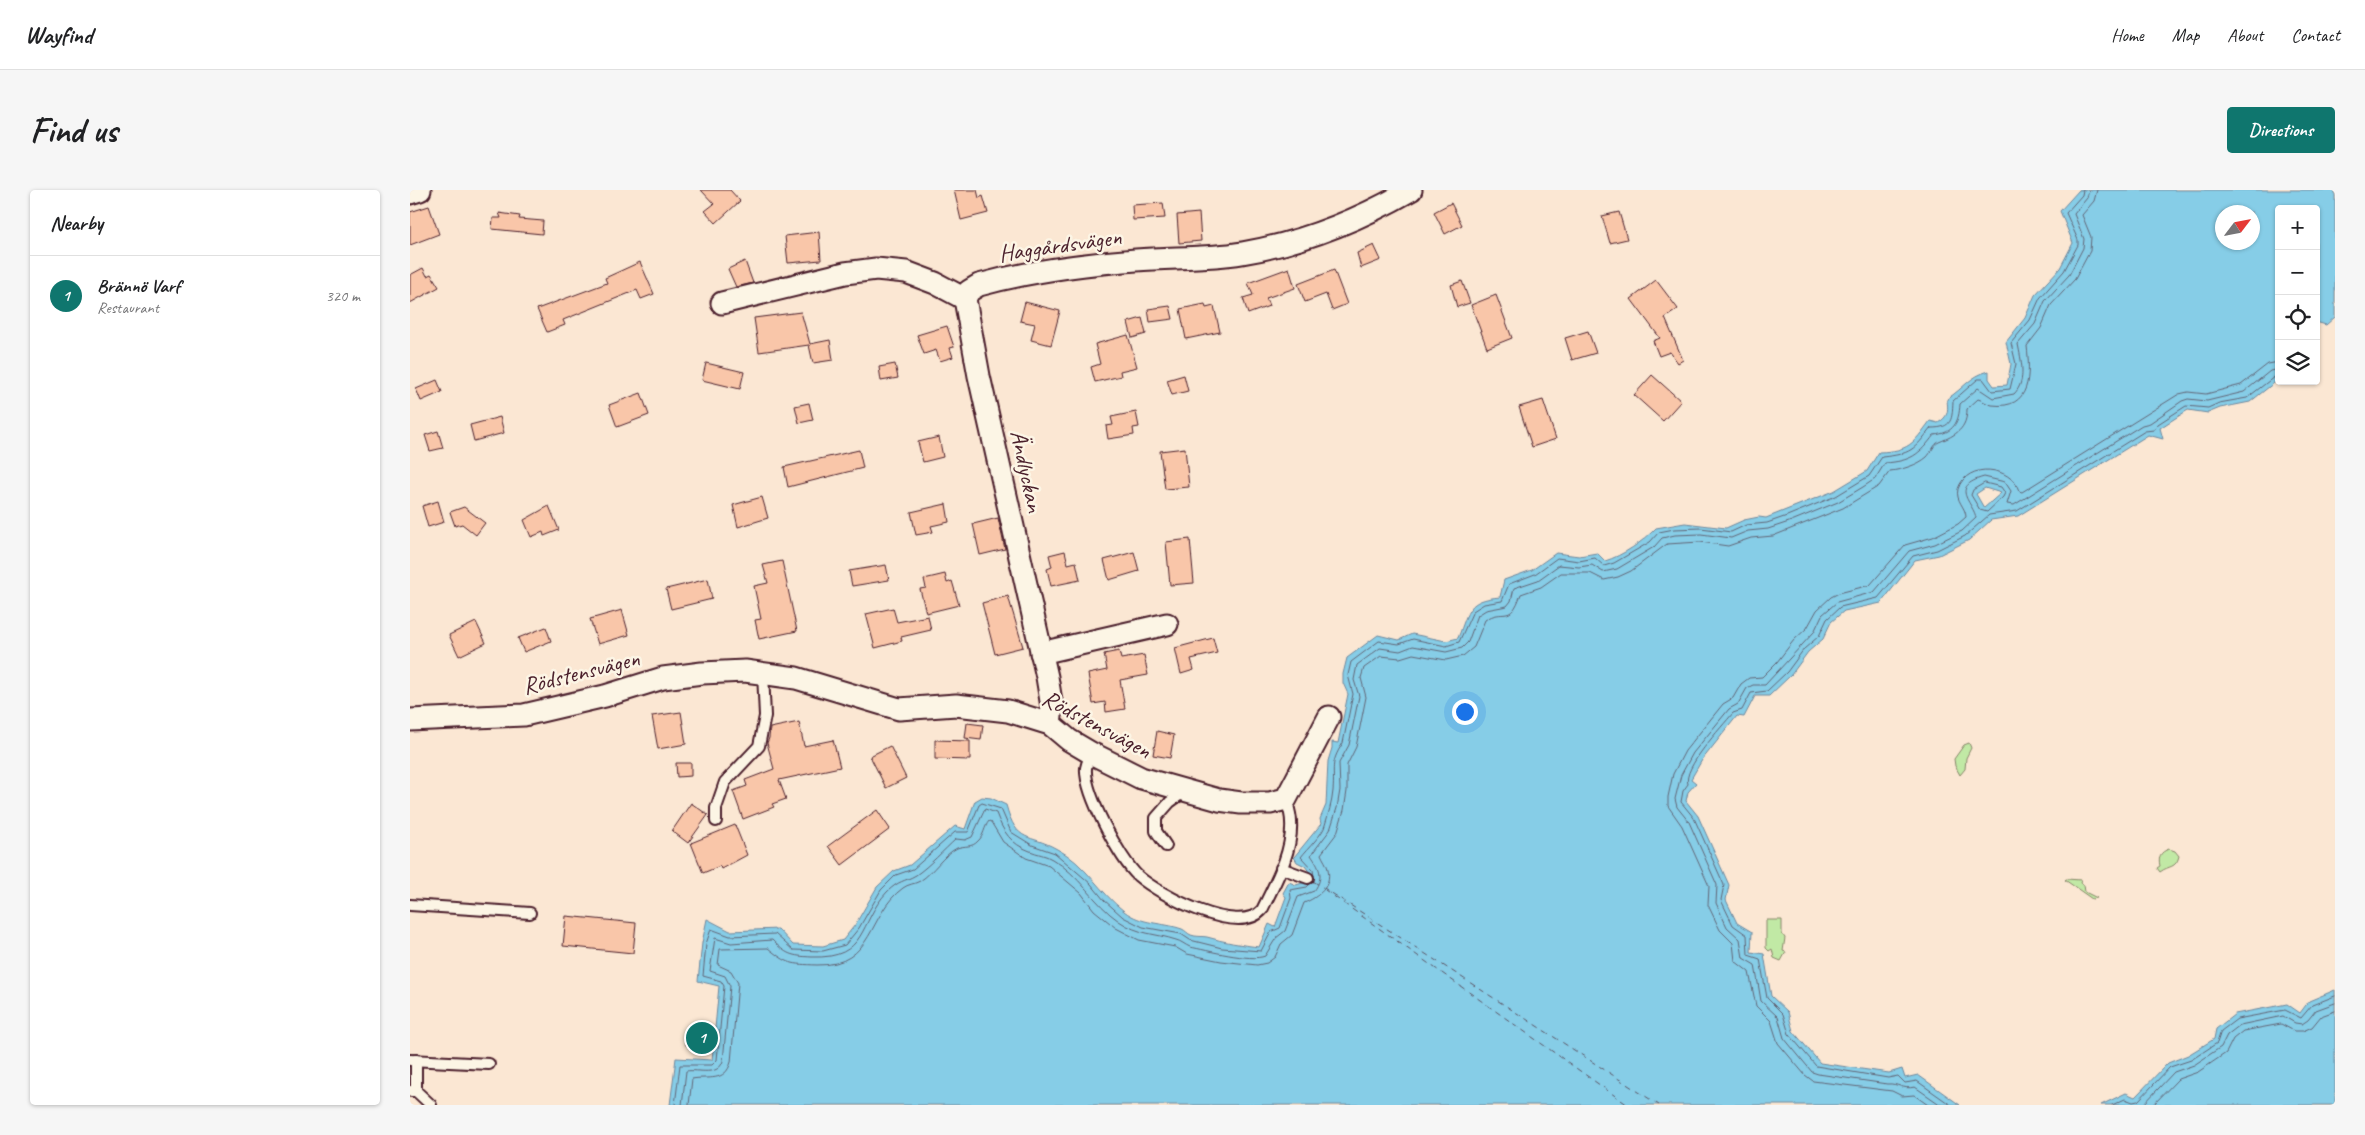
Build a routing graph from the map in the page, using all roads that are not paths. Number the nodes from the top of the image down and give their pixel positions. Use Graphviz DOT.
graph roads {
  1 [pos="420,190"];
  2 [pos="1411,190"];
  3 [pos="410,193"];
  4 [pos="965,299"];
  5 [pos="722,303"];
  6 [pos="1167,624"];
  7 [pos="1041,653"];
  8 [pos="763,673"];
  9 [pos="1329,716"];
  10 [pos="410,720"];
  11 [pos="1050,724"];
  12 [pos="1091,753"];
  13 [pos="1186,790"];
  14 [pos="1286,799"];
  15 [pos="716,821"];
  16 [pos="1166,846"];
  17 [pos="1281,868"];
  18 [pos="1308,878"];
  19 [pos="410,905"];
  20 [pos="530,913"];
  21 [pos="413,1060"];
  22 [pos="488,1064"];
  23 [pos="413,1091"];
  24 [pos="431,1105"];
  1 -- 3 [label="street"];
  2 -- 4 [label="street, Haggårdsvägen"];
  4 -- 5 [label="street"];
  4 -- 7 [label="street, Ändlyckan"];
  6 -- 7 [label="street"];
  7 -- 11 [label="street, Ändlyckan"];
  8 -- 10 [label="street, Rödstensvägen"];
  8 -- 11 [label="street, Rödstensvägen"];
  8 -- 15 [label="lane"];
  9 -- 14 [label="street"];
  11 -- 12 [label="street, Rödstensvägen"];
  12 -- 13 [label="street, Rödstensvägen"];
  12 -- 17 [label="lane"];
  13 -- 14 [label="street, Rödstensvägen"];
  13 -- 16 [label="lane"];
  14 -- 17 [label="lane"];
  17 -- 18 [label="lane"];
  19 -- 20 [label="lane"];
  21 -- 22 [label="lane"];
  21 -- 23 [label="lane"];
  23 -- 24 [label="lane"];
}
